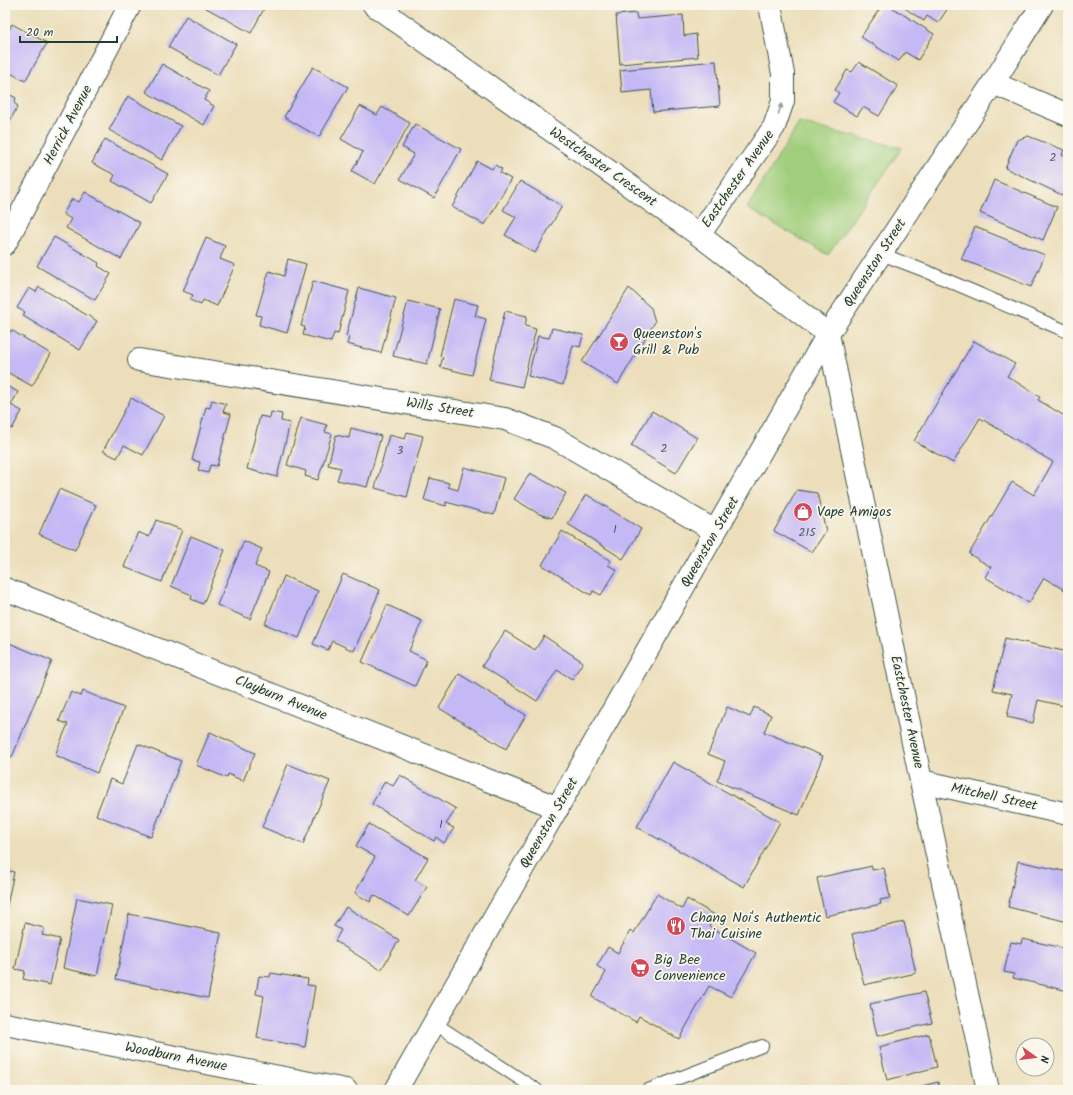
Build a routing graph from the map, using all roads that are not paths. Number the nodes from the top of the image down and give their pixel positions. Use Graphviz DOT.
graph roads {
  1 [pos="130,5"];
  2 [pos="374,5"];
  3 [pos="770,5"];
  4 [pos="1042,5"];
  5 [pos="993,83"];
  6 [pos="1068,115"];
  7 [pos="699,235"];
  8 [pos="5,244"];
  9 [pos="881,254"];
  10 [pos="1068,332"];
  11 [pos="828,334"];
  12 [pos="138,360"];
  13 [pos="715,531"];
  14 [pos="5,589"];
  15 [pos="921,781"];
  16 [pos="558,808"];
  17 [pos="1068,814"];
  18 [pos="434,1023"];
  19 [pos="5,1024"];
  20 [pos="762,1046"];
  21 [pos="346,1090"];
  22 [pos="396,1090"];
  23 [pos="537,1090"];
  24 [pos="648,1090"];
  25 [pos="988,1090"];
  1 -- 8 [label="street, Herrick Avenue"];
  2 -- 7 [label="street, Westchester Crescent"];
  7 -- 3 [label="street, Eastchester Avenue, one-way"];
  4 -- 5 [label="street, Queenston Street"];
  5 -- 6 [label="street"];
  5 -- 9 [label="street, Queenston Street"];
  7 -- 11 [label="street, Westchester Crescent"];
  9 -- 10 [label="lane"];
  9 -- 11 [label="street, Queenston Street"];
  11 -- 13 [label="street, Queenston Street"];
  11 -- 15 [label="street, Eastchester Avenue"];
  12 -- 13 [label="street, Wills Street"];
  13 -- 16 [label="street, Queenston Street"];
  14 -- 16 [label="street, Clayburn Avenue"];
  15 -- 17 [label="street, Mitchell Street"];
  15 -- 25 [label="street, Eastchester Avenue"];
  16 -- 18 [label="street, Queenston Street"];
  18 -- 22 [label="street, Queenston Street"];
  18 -- 23 [label="lane"];
  19 -- 21 [label="street, Woodburn Avenue"];
  20 -- 24 [label="lane"];
}
